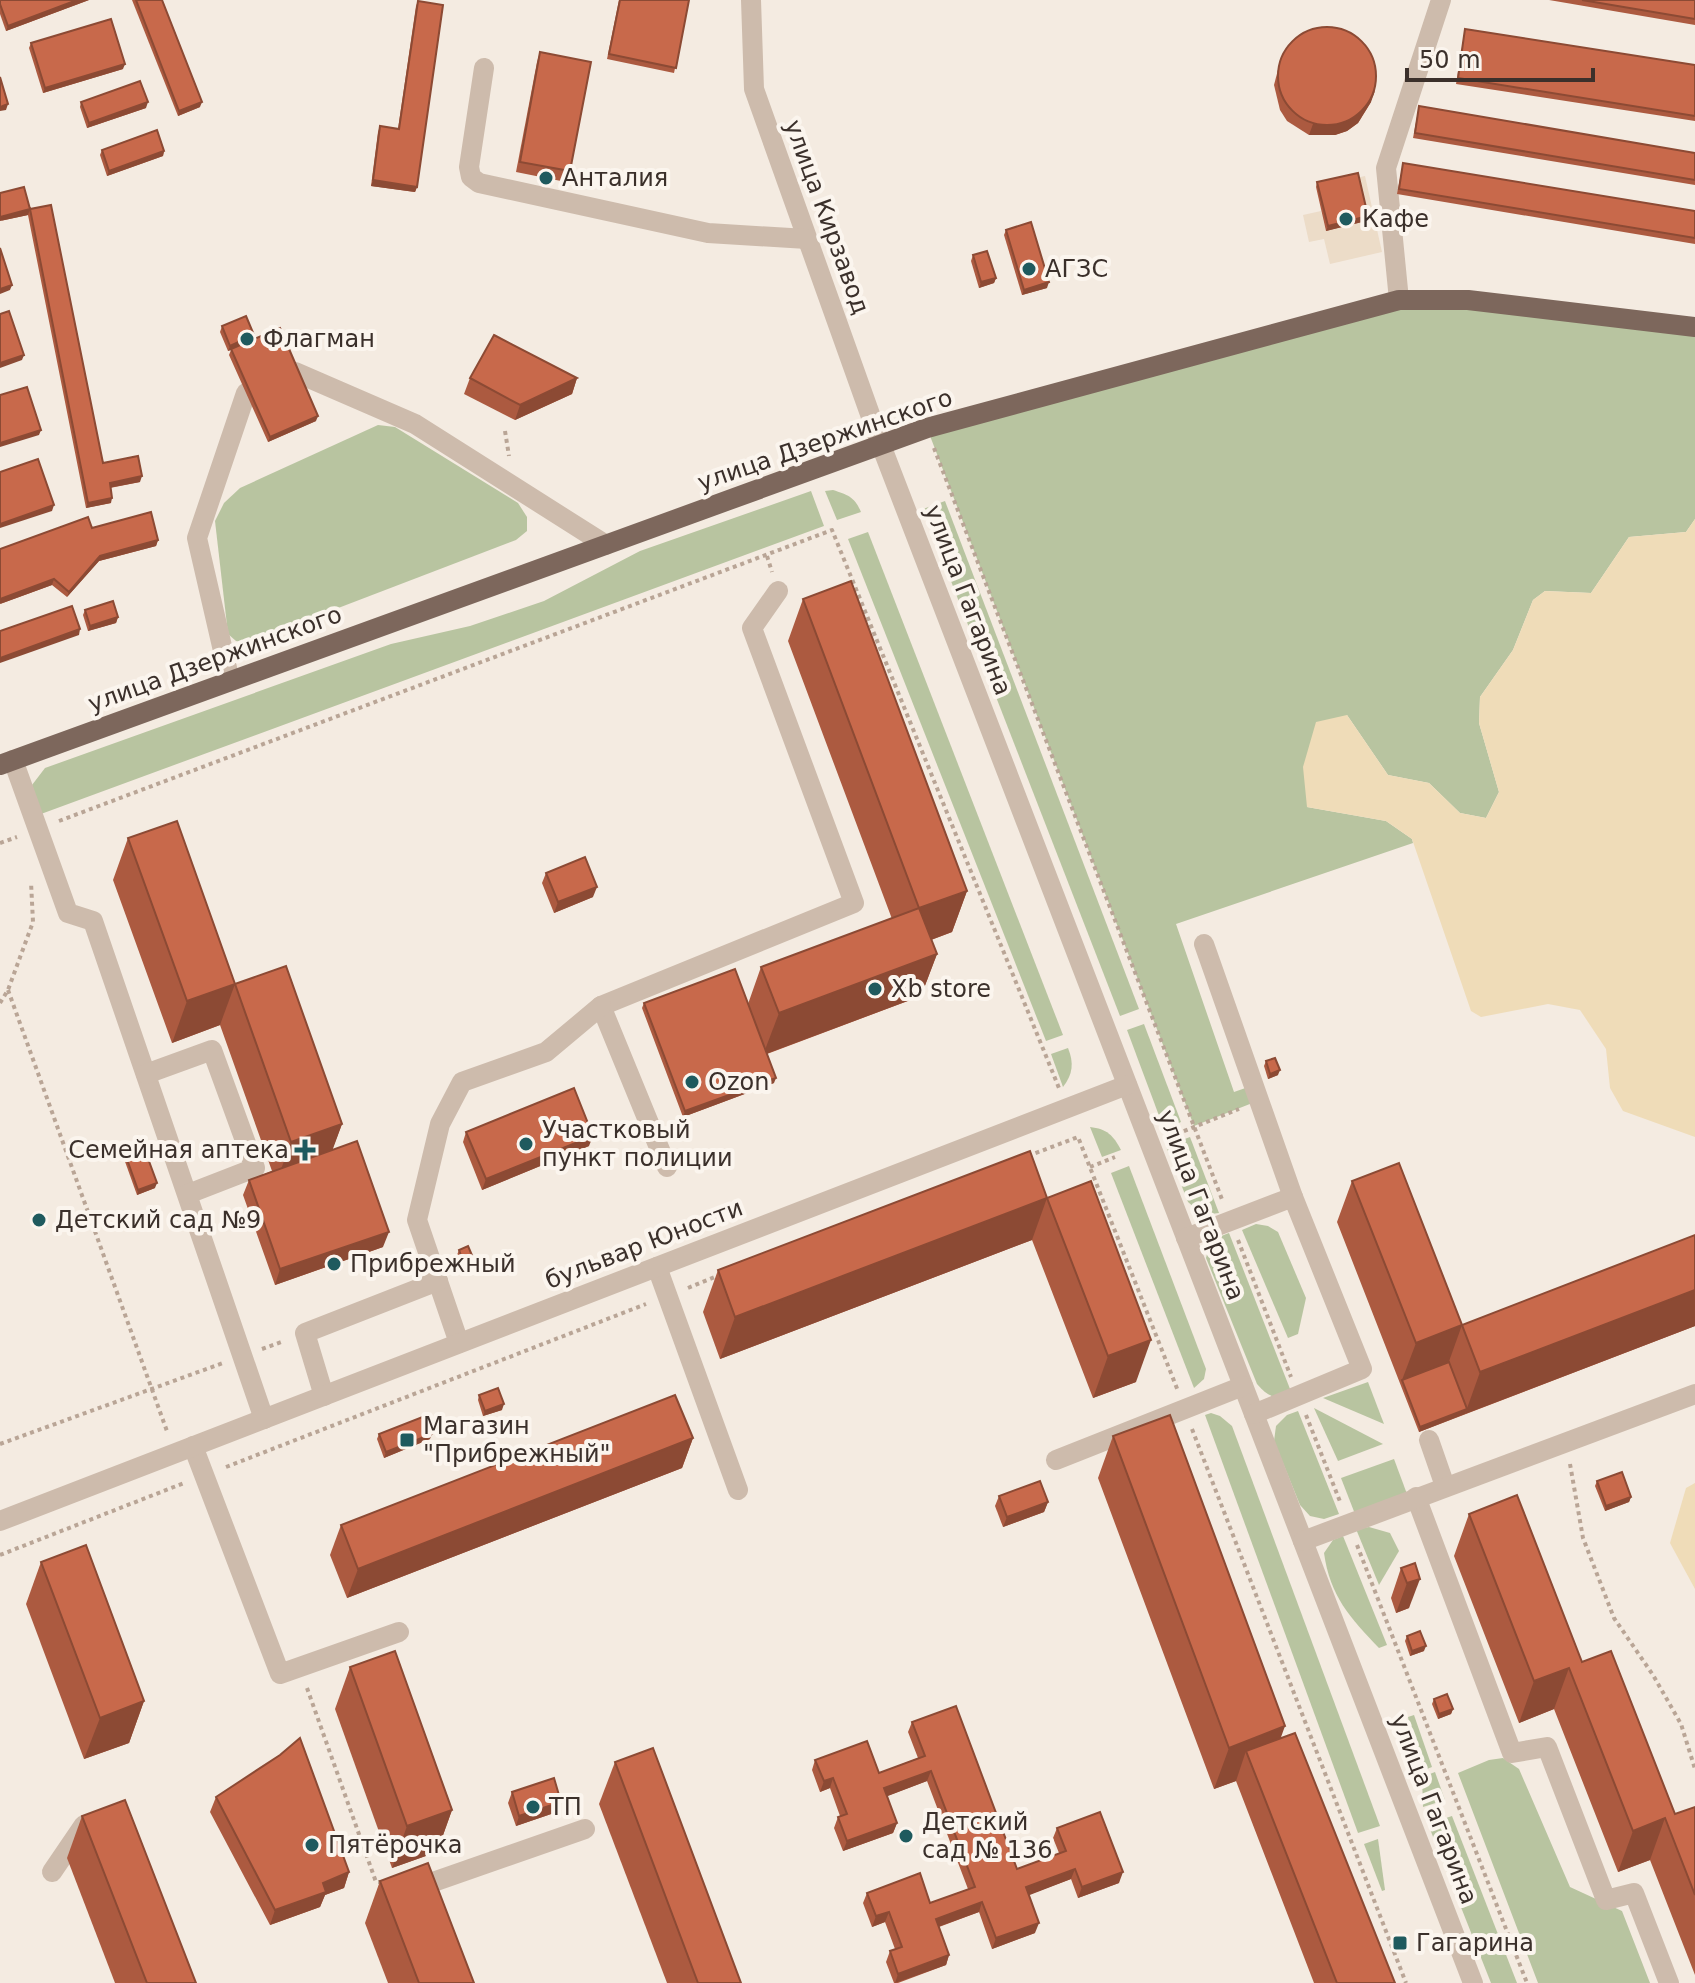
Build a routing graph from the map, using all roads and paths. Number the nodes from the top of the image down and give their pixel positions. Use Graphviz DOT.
graph roads {
  1 [pos="751,0"];
  2 [pos="1441,0"];
  3 [pos="484,68"];
  4 [pos="807,239"];
  5 [pos="1399,300"];
  6 [pos="1695,327"];
  7 [pos="295,372"];
  8 [pos="246,393"];
  9 [pos="881,445"];
  10 [pos="933,445"];
  11 [pos="606,545"];
  12 [pos="778,591"];
  13 [pos="230,681"];
  14 [pos="7,763"];
  15 [pos="38,829"];
  16 [pos="0,843"];
  17 [pos="31,881"];
  18 [pos="1204,944"];
  19 [pos="8,990"];
  20 [pos="0,1003"];
  21 [pos="601,1006"];
  22 [pos="146,1074"];
  23 [pos="1127,1085"];
  24 [pos="1059,1088"];
  25 [pos="1260,1100"];
  26 [pos="1194,1126"];
  27 [pos="1167,1137"];
  28 [pos="1115,1157"];
  29 [pos="1019,1159"];
  30 [pos="667,1167"];
  31 [pos="1090,1167"];
  32 [pos="188,1194"];
  33 [pos="1293,1197"];
  34 [pos="1230,1220"];
  35 [pos="1186,1238"];
  36 [pos="657,1267"];
  37 [pos="726,1273"];
  38 [pos="438,1281"];
  39 [pos="668,1296"];
  40 [pos="305,1333"];
  41 [pos="459,1343"];
  42 [pos="243,1356"];
  43 [pos="1243,1386"];
  44 [pos="152,1389"];
  45 [pos="1695,1394"];
  46 [pos="324,1396"];
  47 [pos="1299,1396"];
  48 [pos="1185,1409"];
  49 [pos="1254,1414"];
  50 [pos="264,1419"];
  51 [pos="170,1440"];
  52 [pos="1429,1440"];
  53 [pos="1567,1442"];
  54 [pos="0,1444"];
  55 [pos="193,1446"];
  56 [pos="1056,1460"];
  57 [pos="205,1475"];
  58 [pos="1445,1486"];
  59 [pos="738,1490"];
  60 [pos="1416,1497"];
  61 [pos="0,1521"];
  62 [pos="1348,1523"];
  63 [pos="1303,1541"];
  64 [pos="0,1555"];
  65 [pos="399,1632"];
  66 [pos="300,1667"];
  67 [pos="1695,1769"];
  68 [pos="84,1825"];
  69 [pos="585,1829"];
  70 [pos="52,1872"];
  71 [pos="436,1881"];
  72 [pos="391,1882"];
  73 [pos="1406,1983"];
  74 [pos="1473,1983"];
  75 [pos="1527,1983"];
  76 [pos="1669,1983"];
  1 -- 4 [label="street, улица Кирзавод"];
  2 -- 5 [label="street"];
  3 -- 4 [label="street"];
  4 -- 9 [label="street, улица Кирзавод"];
  5 -- 6 [label="main road, улица Дзержинского"];
  5 -- 9 [label="main road, улица Дзержинского"];
  7 -- 11 [label="street"];
  8 -- 13 [label="street"];
  9 -- 11 [label="main road, улица Дзержинского"];
  9 -- 23 [label="street, улица Гагарина"];
  10 -- 26 [label="path"];
  11 -- 13 [label="main road, улица Дзержинского"];
  12 -- 21 [label="street"];
  13 -- 14 [label="main road, улица Дзержинского"];
  14 -- 15 [label="street"];
  15 -- 16 [label="path"];
  15 -- 22 [label="street"];
  15 -- 24 [label="path"];
  17 -- 19 [label="path"];
  18 -- 25 [label="street"];
  19 -- 20 [label="path"];
  19 -- 44 [label="path"];
  21 -- 30 [label="street"];
  21 -- 38 [label="street"];
  22 -- 32 [label="street"];
  22 -- 32 [label="street"];
  23 -- 35 [label="street, улица Гагарина"];
  23 -- 36 [label="street, бульвар Юности"];
  25 -- 26 [label="path"];
  25 -- 33 [label="street"];
  26 -- 27 [label="path"];
  26 -- 34 [label="path"];
  28 -- 31 [label="path"];
  29 -- 31 [label="path"];
  31 -- 48 [label="path"];
  32 -- 42 [label="street"];
  33 -- 34 [label="street"];
  33 -- 47 [label="street"];
  34 -- 35 [label="street"];
  34 -- 47 [label="path"];
  35 -- 43 [label="street, улица Гагарина"];
  36 -- 39 [label="street"];
  36 -- 41 [label="street, бульвар Юности"];
  37 -- 39 [label="path"];
  38 -- 40 [label="street"];
  38 -- 41 [label="street"];
  39 -- 57 [label="path"];
  39 -- 59 [label="street"];
  40 -- 42 [label="path"];
  40 -- 46 [label="street"];
  41 -- 46 [label="street, бульвар Юности"];
  42 -- 44 [label="path"];
  42 -- 50 [label="street"];
  43 -- 48 [label="street"];
  43 -- 49 [label="street, улица Гагарина"];
  44 -- 51 [label="path"];
  44 -- 54 [label="path"];
  45 -- 53 [label="street"];
  46 -- 50 [label="street, бульвар Юности"];
  47 -- 49 [label="street"];
  47 -- 62 [label="path"];
  48 -- 56 [label="street"];
  48 -- 73 [label="path"];
  49 -- 63 [label="street, улица Гагарина"];
  50 -- 55 [label="street, бульвар Юности"];
  52 -- 58 [label="street"];
  53 -- 58 [label="street"];
  53 -- 67 [label="path"];
  55 -- 57 [label="street"];
  55 -- 61 [label="street, бульвар Юности"];
  57 -- 64 [label="path"];
  57 -- 66 [label="street"];
  58 -- 60 [label="street"];
  60 -- 62 [label="street"];
  60 -- 76 [label="street"];
  62 -- 63 [label="street"];
  62 -- 75 [label="path"];
  63 -- 74 [label="street, улица Гагарина"];
  65 -- 66 [label="street"];
  66 -- 72 [label="path"];
  68 -- 70 [label="street"];
  69 -- 71 [label="street"];
}
